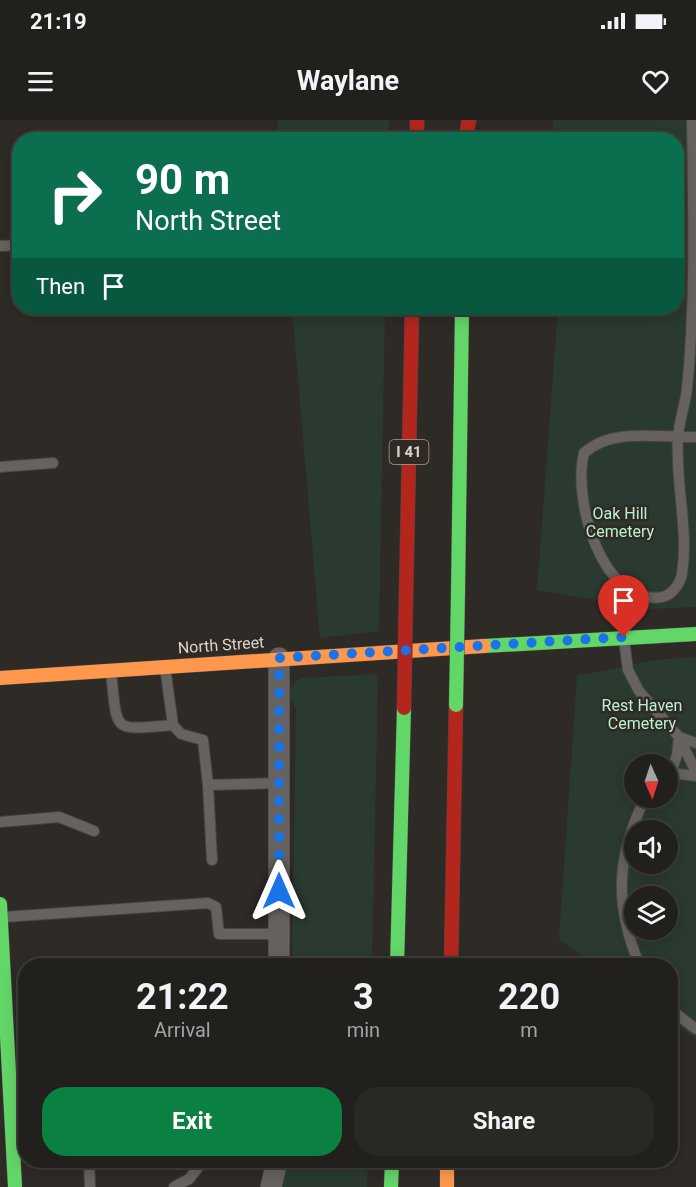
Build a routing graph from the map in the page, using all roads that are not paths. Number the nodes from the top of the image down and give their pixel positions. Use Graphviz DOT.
graph roads {
  1 [pos="692,120"];
  2 [pos="695,267"];
  3 [pos="412,315"];
  4 [pos="462,315"];
  5 [pos="696,437"];
  6 [pos="678,438"];
  7 [pos="53,463"];
  8 [pos="0,466"];
  9 [pos="696,634"];
  10 [pos="624,637"];
  11 [pos="279,658"];
  12 [pos="165,666"];
  13 [pos="110,670"];
  14 [pos="0,678"];
  15 [pos="172,725"];
  16 [pos="679,737"];
  17 [pos="696,743"];
  18 [pos="677,754"];
  19 [pos="696,774"];
  20 [pos="678,775"];
  21 [pos="278,783"];
  22 [pos="208,785"];
  23 [pos="640,808"];
  24 [pos="0,822"];
  25 [pos="94,831"];
  26 [pos="212,860"];
  27 [pos="0,904"];
  28 [pos="1,918"];
  29 [pos="279,934"];
  30 [pos="279,958"];
  31 [pos="397,958"];
  32 [pos="451,958"];
  33 [pos="637,958"];
  34 [pos="678,1015"];
  35 [pos="696,1029"];
  36 [pos="7,1162"];
  37 [pos="89,1168"];
  38 [pos="198,1168"];
  39 [pos="275,1168"];
  40 [pos="392,1168"];
  41 [pos="447,1168"];
  42 [pos="15,1187"];
  43 [pos="90,1187"];
  44 [pos="174,1187"];
  45 [pos="271,1187"];
  46 [pos="392,1187"];
  47 [pos="447,1187"];
  1 -- 2 [label="lane"];
  2 -- 6 [label="lane"];
  3 -- 31 [label="main road, I 41, bridge"];
  4 -- 32 [label="main road, bridge"];
  5 -- 6 [label="lane"];
  6 -- 6 [label="lane"];
  7 -- 8 [label="lane"];
  9 -- 10 [label="main road, North Street"];
  10 -- 11 [label="main road, North Street"];
  10 -- 16 [label="lane"];
  11 -- 12 [label="main road, North Street"];
  11 -- 21 [label="street"];
  12 -- 13 [label="main road, North Street"];
  12 -- 15 [label="lane"];
  13 -- 14 [label="main road, North Street"];
  13 -- 15 [label="lane"];
  15 -- 22 [label="lane"];
  16 -- 17 [label="lane"];
  16 -- 18 [label="lane"];
  16 -- 19 [label="lane"];
  19 -- 20 [label="lane"];
  21 -- 22 [label="lane"];
  21 -- 29 [label="street"];
  22 -- 26 [label="lane"];
  23 -- 33 [label="lane"];
  24 -- 25 [label="lane"];
  27 -- 28 [label="main road"];
  28 -- 29 [label="lane"];
  28 -- 36 [label="main road"];
  29 -- 30 [label="street"];
  34 -- 35 [label="lane"];
  36 -- 42 [label="main road"];
  37 -- 43 [label="lane"];
  38 -- 44 [label="lane"];
  39 -- 45 [label="street"];
  40 -- 46 [label="main road"];
  41 -- 47 [label="main road"];
}
